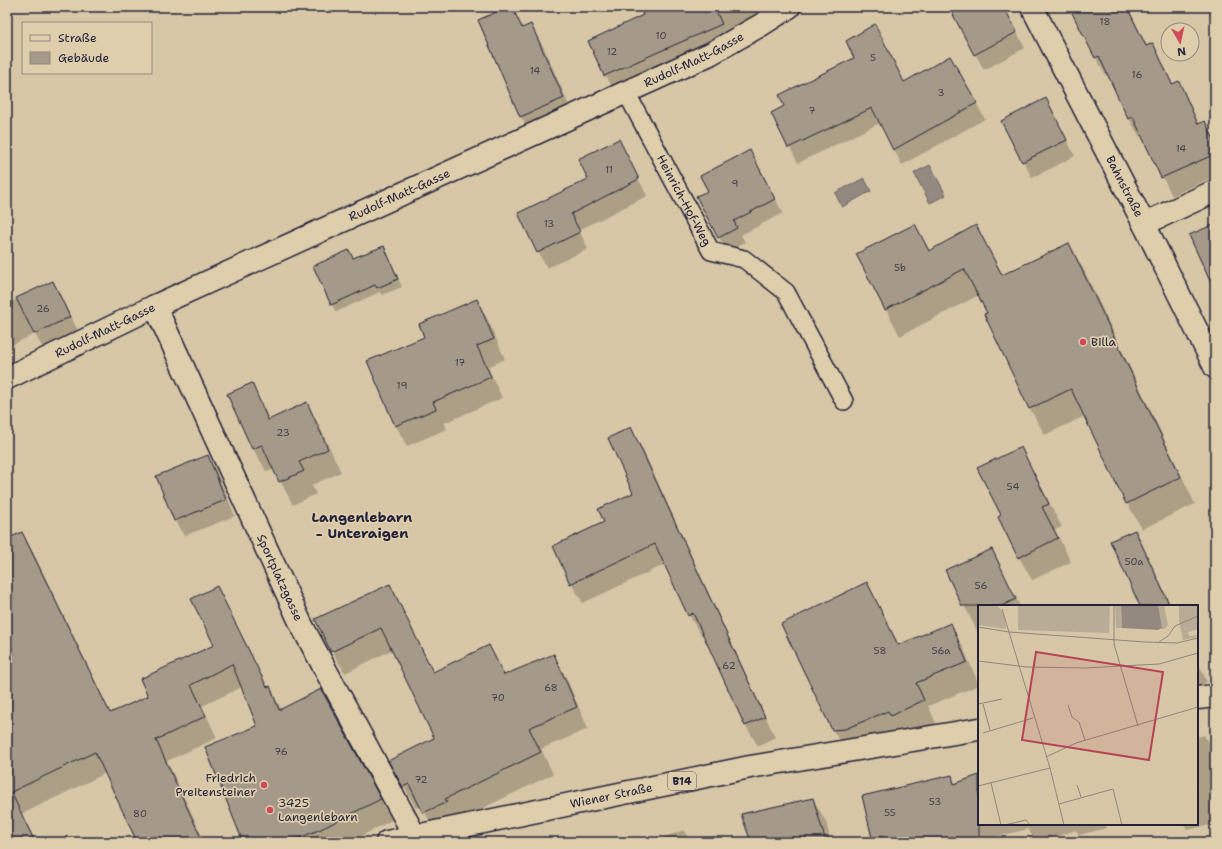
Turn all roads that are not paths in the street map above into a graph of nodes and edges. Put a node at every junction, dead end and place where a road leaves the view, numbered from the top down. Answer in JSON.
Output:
{"nodes":[{"id":1,"x":788,"y":7,"type":"edge"},
{"id":2,"x":1032,"y":7,"type":"edge"},
{"id":3,"x":626,"y":92,"type":"junction"},
{"id":4,"x":1215,"y":191,"type":"edge"},
{"id":5,"x":1144,"y":224,"type":"junction"},
{"id":6,"x":155,"y":306,"type":"junction"},
{"id":7,"x":1215,"y":367,"type":"edge"},
{"id":8,"x":7,"y":378,"type":"edge"},
{"id":9,"x":844,"y":401,"type":"dead end"},
{"id":10,"x":1215,"y":696,"type":"edge"},
{"id":11,"x":1198,"y":698,"type":"edge"},
{"id":12,"x":978,"y":729,"type":"edge"},
{"id":13,"x":417,"y":839,"type":"edge"},
{"id":14,"x":386,"y":842,"type":"edge"}],
"edges":[{"from":1,"to":3,"type":"street","name":"Rudolf-Matt-Gasse"},
{"from":2,"to":5,"type":"street","name":"Bahnstraße"},
{"from":3,"to":6,"type":"street","name":"Rudolf-Matt-Gasse"},
{"from":3,"to":9,"type":"lane","name":"Heinrich-Hof-Weg"},
{"from":4,"to":5,"type":"street"},
{"from":5,"to":7,"type":"street","name":"Bahnstraße"},
{"from":6,"to":8,"type":"street","name":"Rudolf-Matt-Gasse"},
{"from":6,"to":13,"type":"street","name":"Sportplatzgasse"},
{"from":10,"to":11,"type":"street"},
{"from":12,"to":13,"type":"street","name":"Wiener Straße","number":"B14"},
{"from":13,"to":14,"type":"street","name":"Wiener Straße","number":"B14"}]}
